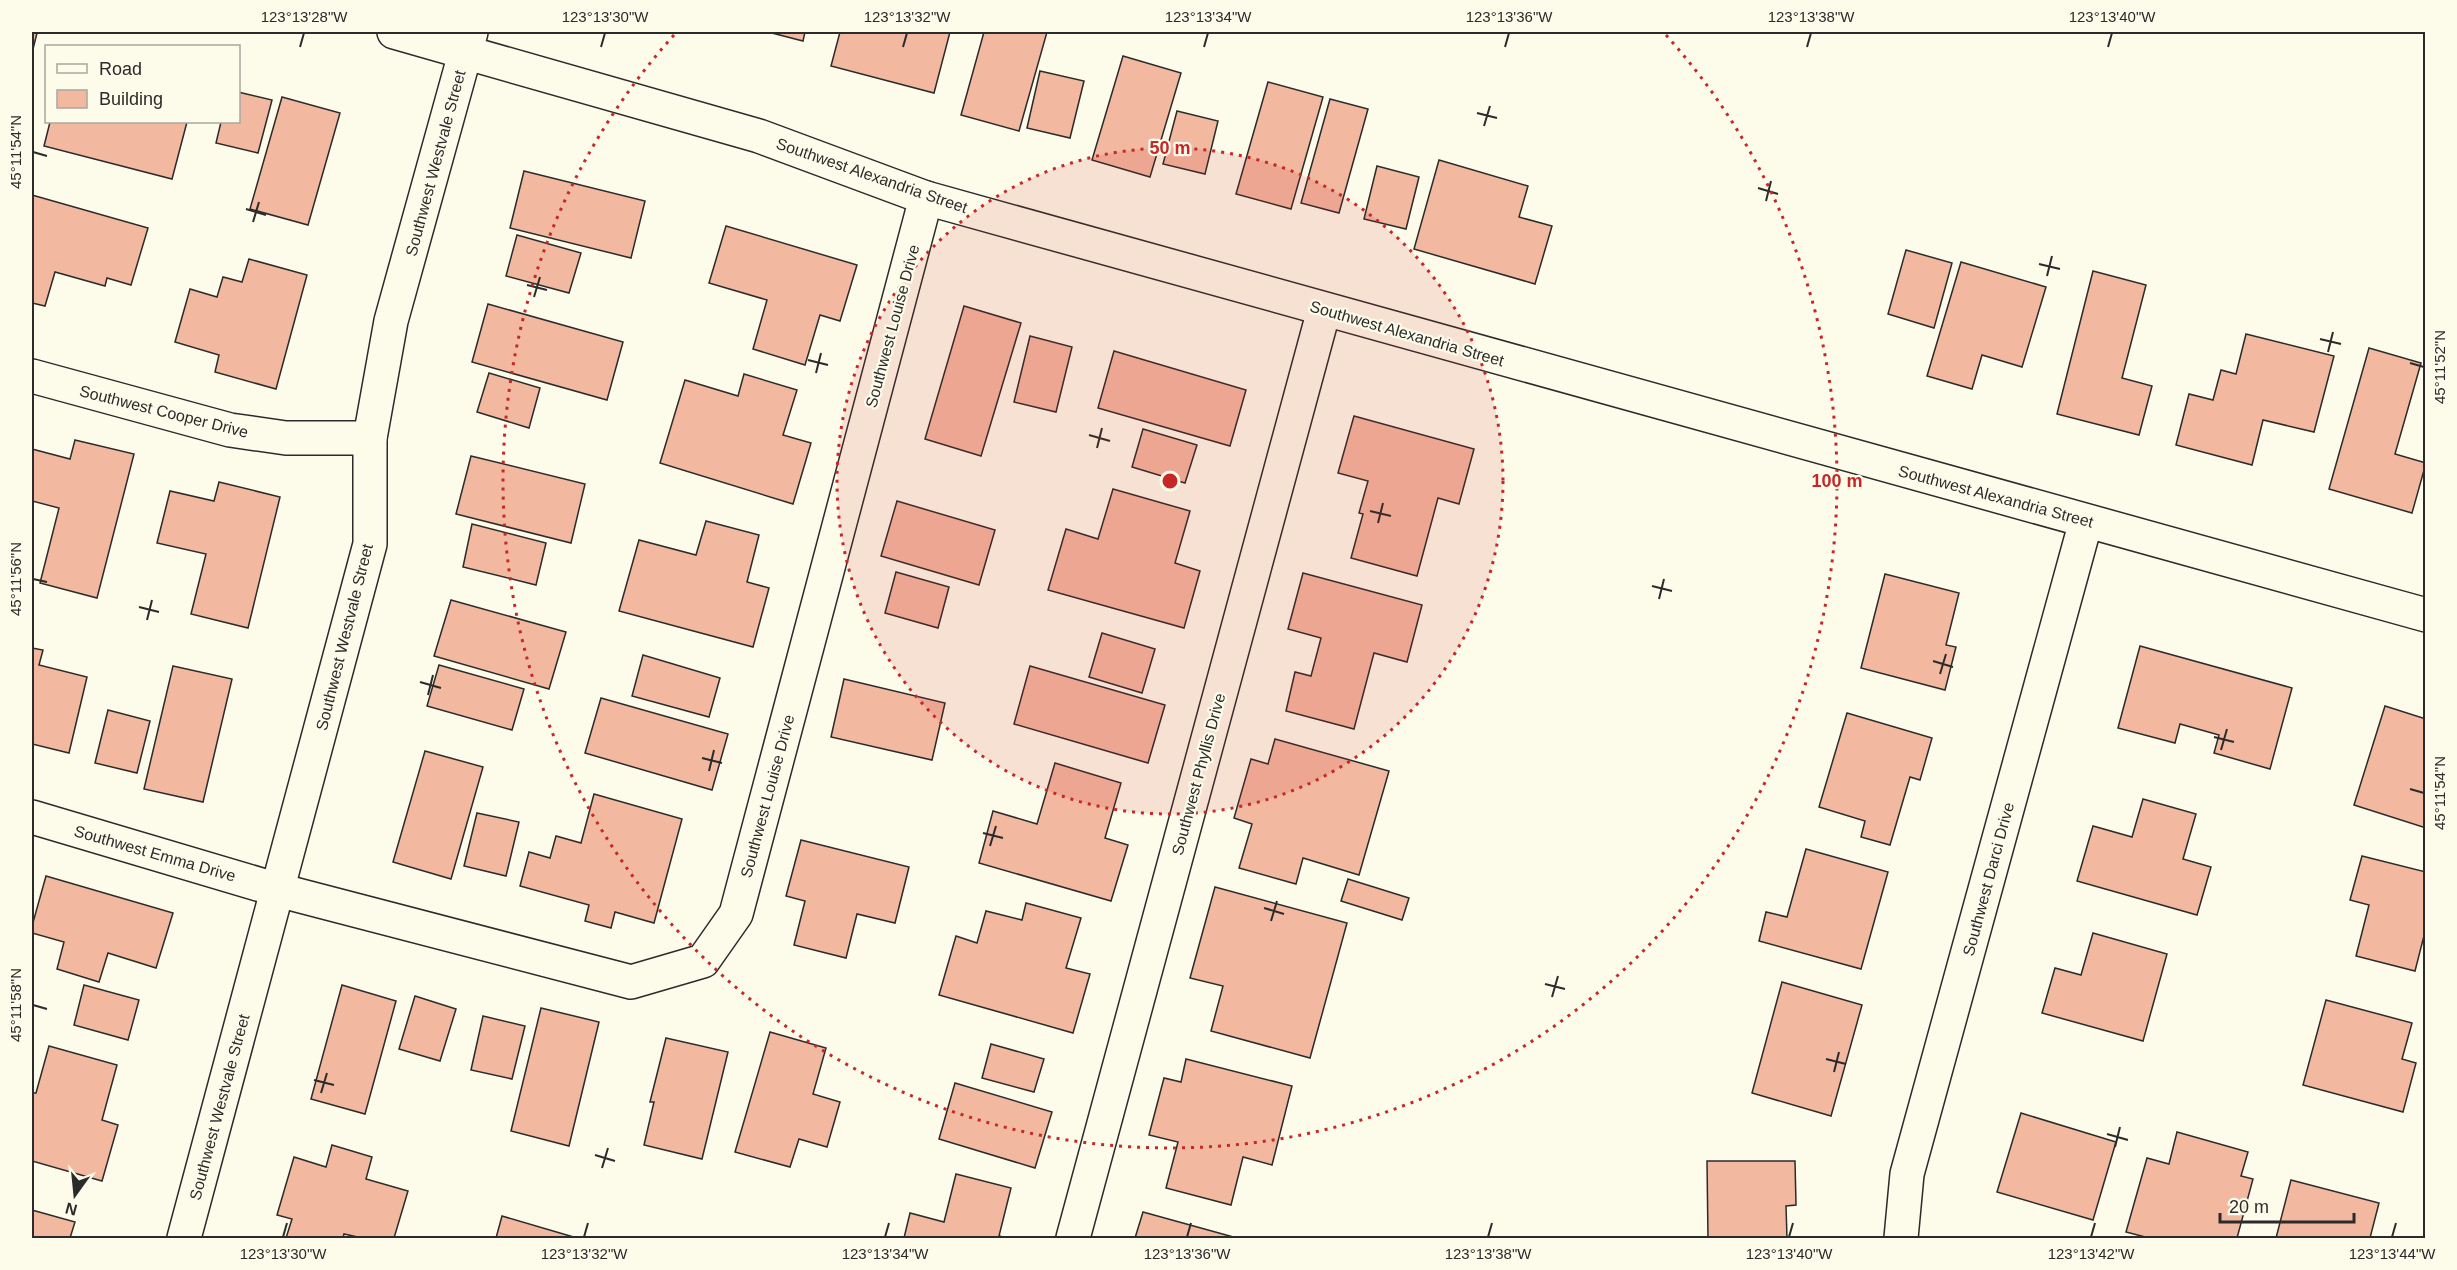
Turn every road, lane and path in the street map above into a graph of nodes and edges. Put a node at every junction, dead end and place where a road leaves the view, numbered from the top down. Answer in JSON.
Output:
{"nodes":[{"id":1,"x":394,"y":32,"type":"edge"},
{"id":2,"x":468,"y":42,"type":"edge"},
{"id":3,"x":926,"y":198,"type":"junction"},
{"id":4,"x":1324,"y":310,"type":"junction"},
{"id":5,"x":32,"y":376,"type":"edge"},
{"id":6,"x":370,"y":438,"type":"junction"},
{"id":7,"x":2086,"y":521,"type":"junction"},
{"id":8,"x":2426,"y":615,"type":"edge"},
{"id":9,"x":32,"y":817,"type":"edge"},
{"id":10,"x":278,"y":890,"type":"junction"},
{"id":11,"x":184,"y":1239,"type":"edge"},
{"id":12,"x":1072,"y":1239,"type":"edge"},
{"id":13,"x":1901,"y":1239,"type":"edge"}],
"edges":[{"from":1,"to":2,"type":"street","name":"Southwest Alexandria Street"},
{"from":2,"to":3,"type":"street","name":"Southwest Alexandria Street"},
{"from":2,"to":6,"type":"street","name":"Southwest Westvale Street"},
{"from":3,"to":4,"type":"street","name":"Southwest Alexandria Street"},
{"from":3,"to":10,"type":"street","name":"Southwest Louise Drive"},
{"from":4,"to":7,"type":"street","name":"Southwest Alexandria Street"},
{"from":4,"to":12,"type":"street","name":"Southwest Phyllis Drive"},
{"from":5,"to":6,"type":"street","name":"Southwest Cooper Drive"},
{"from":6,"to":10,"type":"street","name":"Southwest Westvale Street"},
{"from":7,"to":8,"type":"street","name":"Southwest Alexandria Street"},
{"from":7,"to":13,"type":"street","name":"Southwest Darci Drive"},
{"from":9,"to":10,"type":"street","name":"Southwest Emma Drive"},
{"from":10,"to":11,"type":"street","name":"Southwest Westvale Street"}]}
